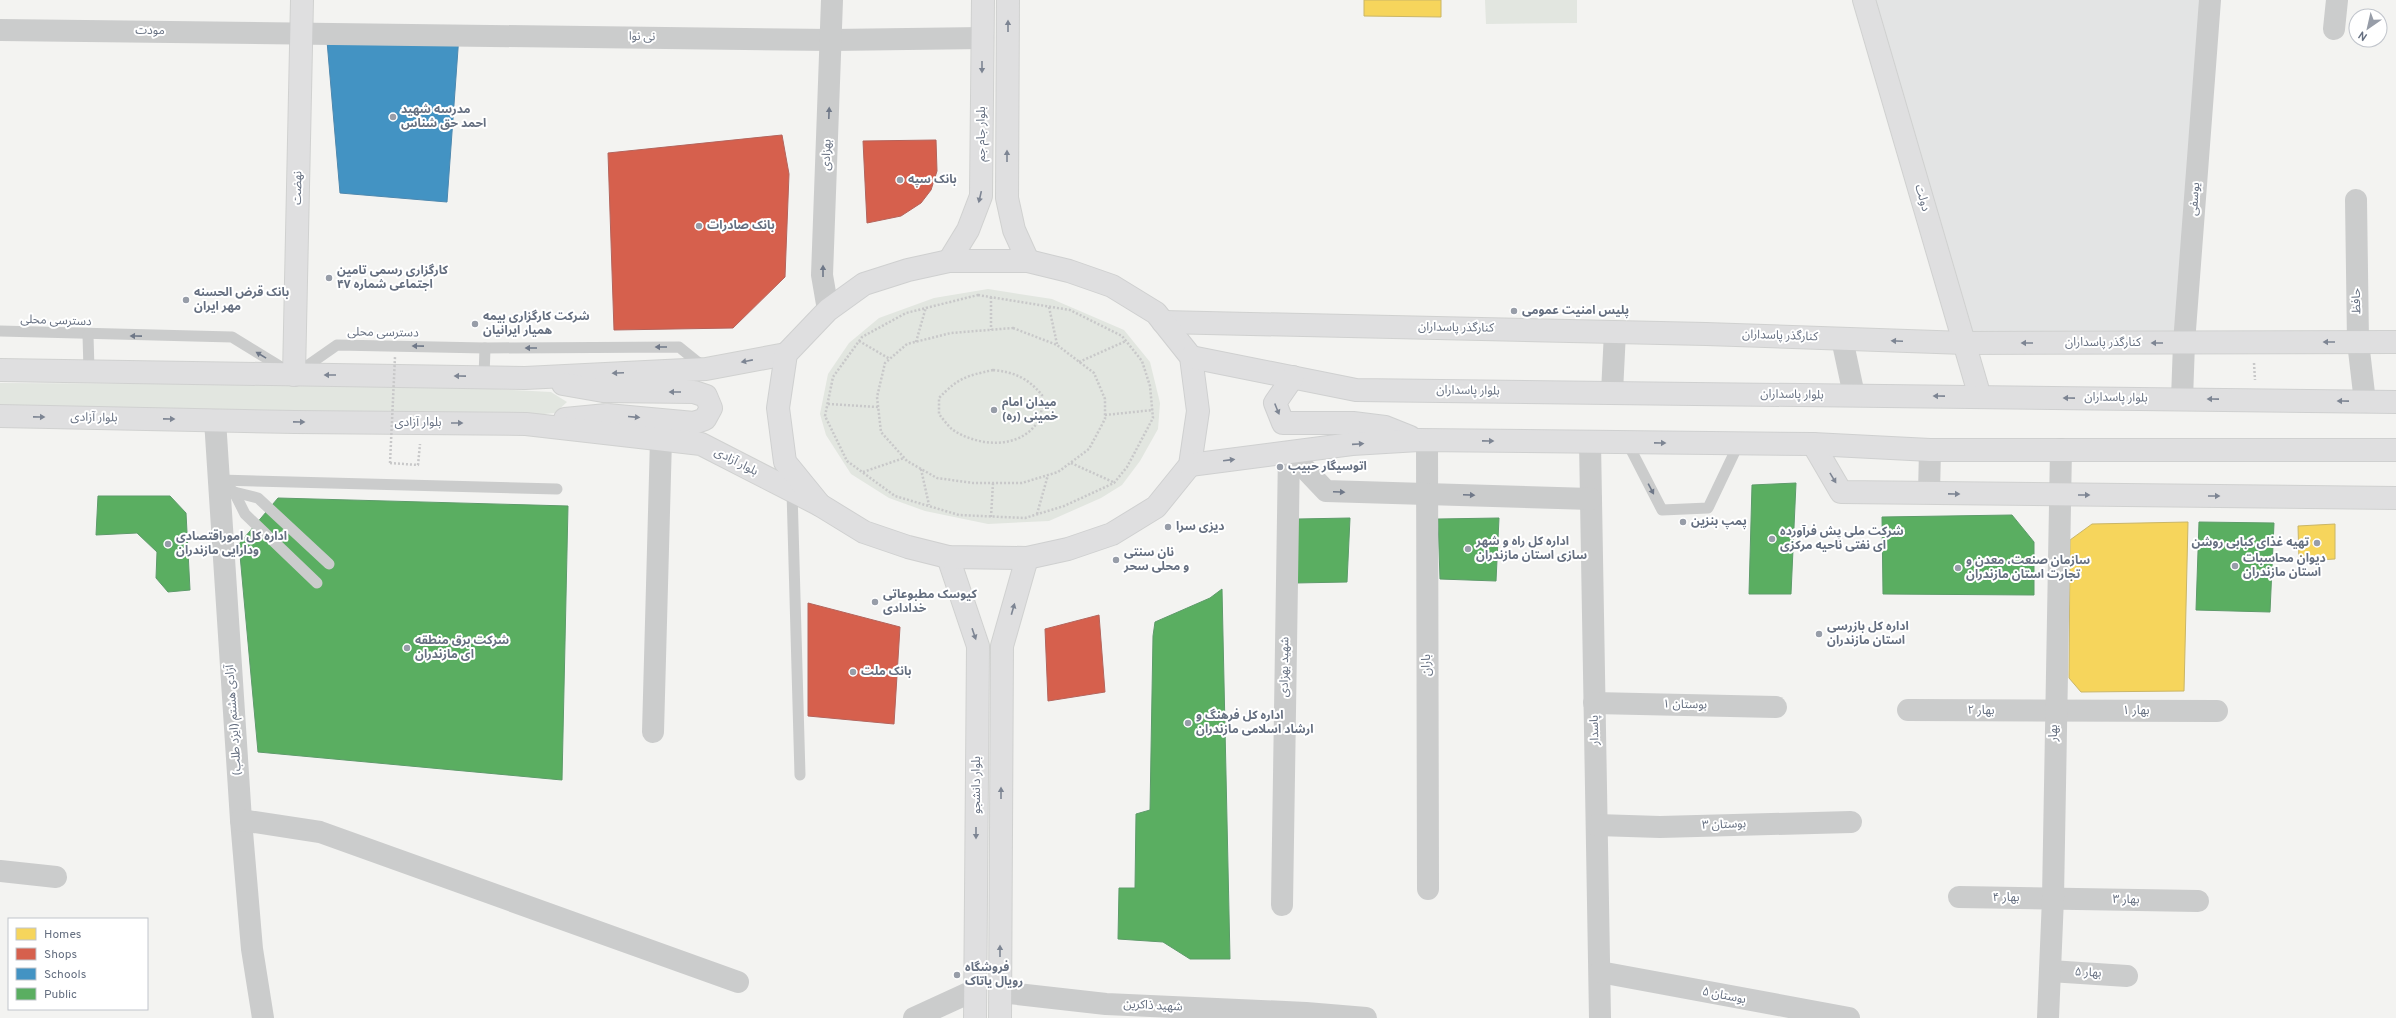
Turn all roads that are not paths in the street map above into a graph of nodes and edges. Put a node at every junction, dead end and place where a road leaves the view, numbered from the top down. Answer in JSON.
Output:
{"nodes":[{"id":1,"x":302,"y":0,"type":"edge"},
{"id":2,"x":832,"y":0,"type":"edge"},
{"id":3,"x":983,"y":0,"type":"edge"},
{"id":4,"x":1008,"y":0,"type":"edge"},
{"id":5,"x":1864,"y":0,"type":"edge"},
{"id":6,"x":2210,"y":0,"type":"edge"},
{"id":7,"x":2337,"y":0,"type":"edge"},
{"id":8,"x":2334,"y":29,"type":"dead end"},
{"id":9,"x":0,"y":30,"type":"edge"},
{"id":10,"x":301,"y":32,"type":"junction"},
{"id":11,"x":983,"y":38,"type":"junction"},
{"id":12,"x":832,"y":40,"type":"junction"},
{"id":13,"x":2356,"y":200,"type":"dead end"},
{"id":14,"x":949,"y":261,"type":"junction"},
{"id":15,"x":1028,"y":261,"type":"junction"},
{"id":16,"x":828,"y":310,"type":"junction"},
{"id":17,"x":1163,"y":322,"type":"junction"},
{"id":18,"x":0,"y":332,"type":"edge"},
{"id":19,"x":1614,"y":332,"type":"junction"},
{"id":20,"x":88,"y":335,"type":"junction"},
{"id":21,"x":1842,"y":339,"type":"junction"},
{"id":22,"x":2358,"y":342,"type":"junction"},
{"id":23,"x":2396,"y":342,"type":"edge"},
{"id":24,"x":1965,"y":343,"type":"junction"},
{"id":25,"x":2184,"y":343,"type":"junction"},
{"id":26,"x":485,"y":348,"type":"junction"},
{"id":27,"x":786,"y":354,"type":"junction"},
{"id":28,"x":1190,"y":356,"type":"junction"},
{"id":29,"x":706,"y":369,"type":"junction"},
{"id":30,"x":0,"y":370,"type":"edge"},
{"id":31,"x":89,"y":370,"type":"junction"},
{"id":32,"x":294,"y":375,"type":"junction"},
{"id":33,"x":484,"y":377,"type":"junction"},
{"id":34,"x":1293,"y":377,"type":"junction"},
{"id":35,"x":525,"y":378,"type":"junction"},
{"id":36,"x":1612,"y":392,"type":"junction"},
{"id":37,"x":1854,"y":395,"type":"junction"},
{"id":38,"x":1980,"y":396,"type":"junction"},
{"id":39,"x":2182,"y":399,"type":"junction"},
{"id":40,"x":2365,"y":402,"type":"junction"},
{"id":41,"x":2396,"y":402,"type":"edge"},
{"id":42,"x":0,"y":416,"type":"edge"},
{"id":43,"x":215,"y":420,"type":"junction"},
{"id":44,"x":526,"y":424,"type":"junction"},
{"id":45,"x":662,"y":439,"type":"junction"},
{"id":46,"x":1423,"y":440,"type":"junction"},
{"id":47,"x":1590,"y":442,"type":"junction"},
{"id":48,"x":1627,"y":442,"type":"junction"},
{"id":49,"x":1739,"y":443,"type":"junction"},
{"id":50,"x":1813,"y":444,"type":"junction"},
{"id":51,"x":2061,"y":449,"type":"junction"},
{"id":52,"x":1930,"y":450,"type":"junction"},
{"id":53,"x":2396,"y":450,"type":"edge"},
{"id":54,"x":1289,"y":452,"type":"junction"},
{"id":55,"x":1190,"y":465,"type":"junction"},
{"id":56,"x":227,"y":486,"type":"junction"},
{"id":57,"x":557,"y":489,"type":"dead end"},
{"id":58,"x":792,"y":491,"type":"junction"},
{"id":59,"x":1427,"y":494,"type":"junction"},
{"id":60,"x":1929,"y":494,"type":"junction"},
{"id":61,"x":2059,"y":495,"type":"junction"},
{"id":62,"x":2396,"y":498,"type":"edge"},
{"id":63,"x":1591,"y":499,"type":"junction"},
{"id":64,"x":820,"y":505,"type":"junction"},
{"id":65,"x":948,"y":557,"type":"junction"},
{"id":66,"x":1027,"y":558,"type":"junction"},
{"id":67,"x":329,"y":564,"type":"dead end"},
{"id":68,"x":317,"y":583,"type":"dead end"},
{"id":69,"x":1594,"y":703,"type":"junction"},
{"id":70,"x":1776,"y":707,"type":"dead end"},
{"id":71,"x":1908,"y":710,"type":"dead end"},
{"id":72,"x":2217,"y":710,"type":"dead end"},
{"id":73,"x":2055,"y":711,"type":"junction"},
{"id":74,"x":653,"y":732,"type":"dead end"},
{"id":75,"x":800,"y":775,"type":"dead end"},
{"id":76,"x":241,"y":820,"type":"junction"},
{"id":77,"x":1851,"y":822,"type":"dead end"},
{"id":78,"x":1597,"y":825,"type":"junction"},
{"id":79,"x":0,"y":871,"type":"edge"},
{"id":80,"x":56,"y":877,"type":"dead end"},
{"id":81,"x":1428,"y":889,"type":"dead end"},
{"id":82,"x":1959,"y":897,"type":"dead end"},
{"id":83,"x":2053,"y":898,"type":"junction"},
{"id":84,"x":2198,"y":901,"type":"dead end"},
{"id":85,"x":1282,"y":905,"type":"dead end"},
{"id":86,"x":2050,"y":971,"type":"junction"},
{"id":87,"x":1600,"y":972,"type":"junction"},
{"id":88,"x":2127,"y":976,"type":"dead end"},
{"id":89,"x":738,"y":982,"type":"dead end"},
{"id":90,"x":975,"y":990,"type":"junction"},
{"id":91,"x":1000,"y":992,"type":"junction"},
{"id":92,"x":1752,"y":1010,"type":"edge"},
{"id":93,"x":1840,"y":1017,"type":"edge"},
{"id":94,"x":264,"y":1018,"type":"edge"},
{"id":95,"x":914,"y":1018,"type":"edge"},
{"id":96,"x":975,"y":1018,"type":"edge"},
{"id":97,"x":1000,"y":1018,"type":"edge"},
{"id":98,"x":1366,"y":1018,"type":"edge"},
{"id":99,"x":1600,"y":1018,"type":"edge"},
{"id":100,"x":2048,"y":1018,"type":"edge"}],
"edges":[{"from":1,"to":10,"type":"main road","name":"نهضت"},
{"from":2,"to":12,"type":"street","name":"بهزادی"},
{"from":3,"to":11,"type":"main road","name":"بلوار جام جم"},
{"from":15,"to":4,"type":"main road","name":"بلوار جام جم","one_way":true},
{"from":5,"to":24,"type":"main road","name":"دولت"},
{"from":6,"to":25,"type":"street","name":"یوسفی"},
{"from":7,"to":8,"type":"street"},
{"from":9,"to":10,"type":"street","name":"مودت"},
{"from":10,"to":12,"type":"street","name":"نی نوا"},
{"from":10,"to":32,"type":"main road","name":"نهضت"},
{"from":11,"to":12,"type":"street","name":"نی نوا"},
{"from":11,"to":14,"type":"main road","name":"بلوار جام جم","one_way":true},
{"from":16,"to":12,"type":"street","name":"بهزادی","one_way":true},
{"from":13,"to":22,"type":"street","name":"حافظ"},
{"from":14,"to":15,"type":"main road"},
{"from":14,"to":16,"type":"main road"},
{"from":15,"to":17,"type":"main road"},
{"from":16,"to":27,"type":"main road"},
{"from":17,"to":19,"type":"main road","name":"کنارگذر پاسداران"},
{"from":17,"to":28,"type":"main road"},
{"from":18,"to":20,"type":"lane","name":"دسترسی محلی"},
{"from":19,"to":21,"type":"main road","name":"کنارگذر پاسداران"},
{"from":19,"to":36,"type":"street"},
{"from":20,"to":31,"type":"lane"},
{"from":32,"to":20,"type":"lane","name":"دسترسی محلی","one_way":true},
{"from":24,"to":21,"type":"main road","name":"کنارگذر پاسداران","one_way":true},
{"from":21,"to":37,"type":"street"},
{"from":22,"to":23,"type":"main road","name":"کنارگذر پاسداران"},
{"from":22,"to":25,"type":"main road","name":"کنارگذر پاسداران","one_way":true},
{"from":22,"to":40,"type":"street","name":"حافظ"},
{"from":25,"to":24,"type":"main road","name":"کنارگذر پاسداران","one_way":true},
{"from":24,"to":38,"type":"main road","name":"دولت"},
{"from":25,"to":39,"type":"street","name":"یوسفی"},
{"from":29,"to":26,"type":"lane","name":"دسترسی محلی","one_way":true},
{"from":26,"to":32,"type":"lane","name":"دسترسی محلی","one_way":true},
{"from":26,"to":33,"type":"lane"},
{"from":27,"to":29,"type":"main road","one_way":true},
{"from":27,"to":64,"type":"main road"},
{"from":28,"to":34,"type":"main road","name":"بلوار پاسداران"},
{"from":28,"to":55,"type":"main road"},
{"from":29,"to":35,"type":"main road","one_way":true},
{"from":30,"to":31,"type":"main road"},
{"from":31,"to":32,"type":"main road"},
{"from":33,"to":32,"type":"main road","one_way":true},
{"from":33,"to":35,"type":"main road"},
{"from":34,"to":36,"type":"main road","name":"بلوار پاسداران"},
{"from":34,"to":46,"type":"main road","one_way":true},
{"from":44,"to":35,"type":"main road","one_way":true},
{"from":36,"to":37,"type":"main road","name":"بلوار پاسداران"},
{"from":38,"to":37,"type":"main road","name":"بلوار پاسداران","one_way":true},
{"from":39,"to":38,"type":"main road","name":"بلوار پاسداران","one_way":true},
{"from":40,"to":39,"type":"main road","name":"بلوار پاسداران","one_way":true},
{"from":40,"to":41,"type":"main road","name":"بلوار پاسداران"},
{"from":42,"to":43,"type":"main road","name":"بلوار آزادی","one_way":true},
{"from":43,"to":44,"type":"main road","name":"بلوار آزادی","one_way":true},
{"from":43,"to":56,"type":"street","name":"آزادی هشتم (ایزد طلب)"},
{"from":44,"to":45,"type":"main road","name":"بلوار آزادی"},
{"from":45,"to":58,"type":"main road","name":"بلوار آزادی"},
{"from":45,"to":74,"type":"street"},
{"from":46,"to":47,"type":"main road","one_way":true},
{"from":54,"to":46,"type":"main road","one_way":true},
{"from":46,"to":59,"type":"street","name":"باران"},
{"from":47,"to":48,"type":"main road"},
{"from":47,"to":63,"type":"street","name":"پاسدار"},
{"from":48,"to":49,"type":"main road","one_way":true},
{"from":48,"to":49,"type":"lane","one_way":true},
{"from":49,"to":50,"type":"main road"},
{"from":50,"to":52,"type":"main road"},
{"from":50,"to":60,"type":"main road","one_way":true},
{"from":51,"to":52,"type":"main road"},
{"from":51,"to":53,"type":"main road"},
{"from":51,"to":61,"type":"street","name":"بهار"},
{"from":52,"to":60,"type":"street"},
{"from":55,"to":54,"type":"main road","one_way":true},
{"from":54,"to":59,"type":"street","one_way":true},
{"from":54,"to":85,"type":"street","name":"شهید بهزادی"},
{"from":55,"to":66,"type":"main road"},
{"from":56,"to":57,"type":"lane"},
{"from":56,"to":67,"type":"lane"},
{"from":56,"to":68,"type":"lane"},
{"from":56,"to":76,"type":"street","name":"آزادی هشتم (ایزد طلب)"},
{"from":58,"to":64,"type":"main road","name":"بلوار آزادی"},
{"from":58,"to":75,"type":"lane"},
{"from":59,"to":63,"type":"street","one_way":true},
{"from":59,"to":81,"type":"street","name":"باران"},
{"from":60,"to":61,"type":"main road","one_way":true},
{"from":61,"to":62,"type":"main road","one_way":true},
{"from":61,"to":73,"type":"street","name":"بهار"},
{"from":63,"to":69,"type":"street","name":"پاسدار"},
{"from":64,"to":65,"type":"main road"},
{"from":65,"to":66,"type":"main road"},
{"from":65,"to":90,"type":"main road","name":"بلوار دانشجو","one_way":true},
{"from":91,"to":66,"type":"main road","name":"بلوار دانشجو","one_way":true},
{"from":69,"to":70,"type":"street","name":"بوستان ۱"},
{"from":69,"to":78,"type":"street","name":"پاسدار"},
{"from":71,"to":73,"type":"street","name":"بهار ۲"},
{"from":72,"to":73,"type":"street","name":"بهار ۱"},
{"from":73,"to":83,"type":"street","name":"بهار"},
{"from":76,"to":89,"type":"street"},
{"from":76,"to":94,"type":"street","name":"آزادی هشتم (ایزد طلب)"},
{"from":77,"to":78,"type":"street","name":"بوستان ۳"},
{"from":78,"to":87,"type":"street","name":"پاسدار"},
{"from":79,"to":80,"type":"street"},
{"from":82,"to":83,"type":"street","name":"بهار ۴"},
{"from":83,"to":84,"type":"street","name":"بهار ۳"},
{"from":83,"to":86,"type":"street","name":"بهار"},
{"from":86,"to":88,"type":"street","name":"بهار ۵"},
{"from":86,"to":100,"type":"street","name":"بهار"},
{"from":87,"to":92,"type":"street","name":"بوستان ۵"},
{"from":87,"to":99,"type":"street","name":"پاسدار"},
{"from":90,"to":95,"type":"street"},
{"from":90,"to":96,"type":"main road","name":"بلوار دانشجو"},
{"from":91,"to":97,"type":"main road","name":"بلوار دانشجو"},
{"from":91,"to":98,"type":"street","name":"شهید ذاکرین"},
{"from":92,"to":93,"type":"street","name":"بوستان ۵"}]}
